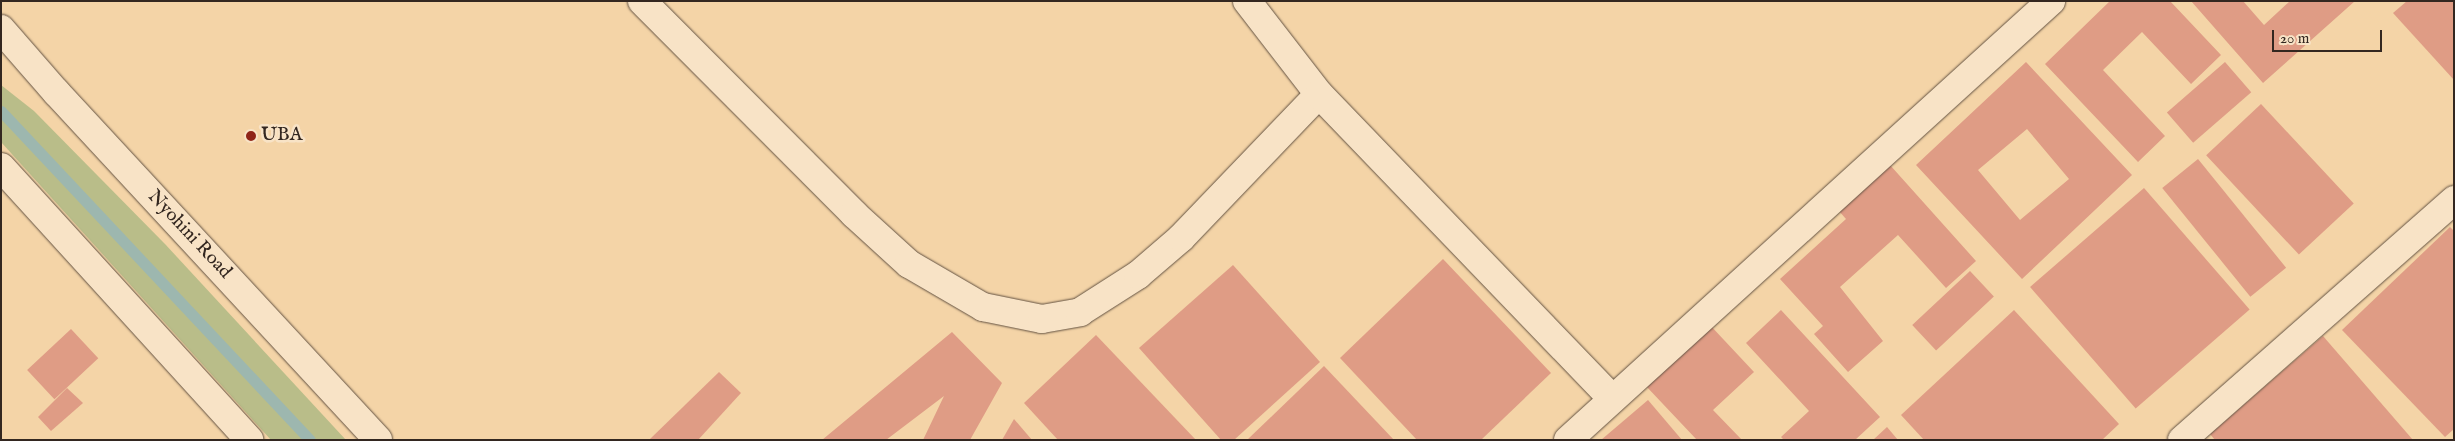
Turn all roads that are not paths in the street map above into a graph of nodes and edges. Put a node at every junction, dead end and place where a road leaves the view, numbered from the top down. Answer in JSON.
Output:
{"nodes":[{"id":1,"x":642,"y":1,"type":"edge"},
{"id":2,"x":1247,"y":1,"type":"edge"},
{"id":3,"x":2051,"y":1,"type":"edge"},
{"id":4,"x":1,"y":29,"type":"edge"},
{"id":5,"x":1319,"y":94,"type":"junction"},
{"id":6,"x":1,"y":167,"type":"edge"},
{"id":7,"x":2454,"y":200,"type":"edge"},
{"id":8,"x":1612,"y":399,"type":"junction"},
{"id":9,"x":249,"y":440,"type":"edge"},
{"id":10,"x":378,"y":440,"type":"edge"},
{"id":11,"x":1568,"y":440,"type":"edge"},
{"id":12,"x":2182,"y":440,"type":"edge"}],
"edges":[{"from":1,"to":5,"type":"street"},
{"from":2,"to":5,"type":"street"},
{"from":3,"to":8,"type":"street"},
{"from":4,"to":10,"type":"street","name":"Nyohini Road"},
{"from":5,"to":8,"type":"street"},
{"from":6,"to":9,"type":"street"},
{"from":7,"to":12,"type":"street"},
{"from":8,"to":11,"type":"street"}]}
